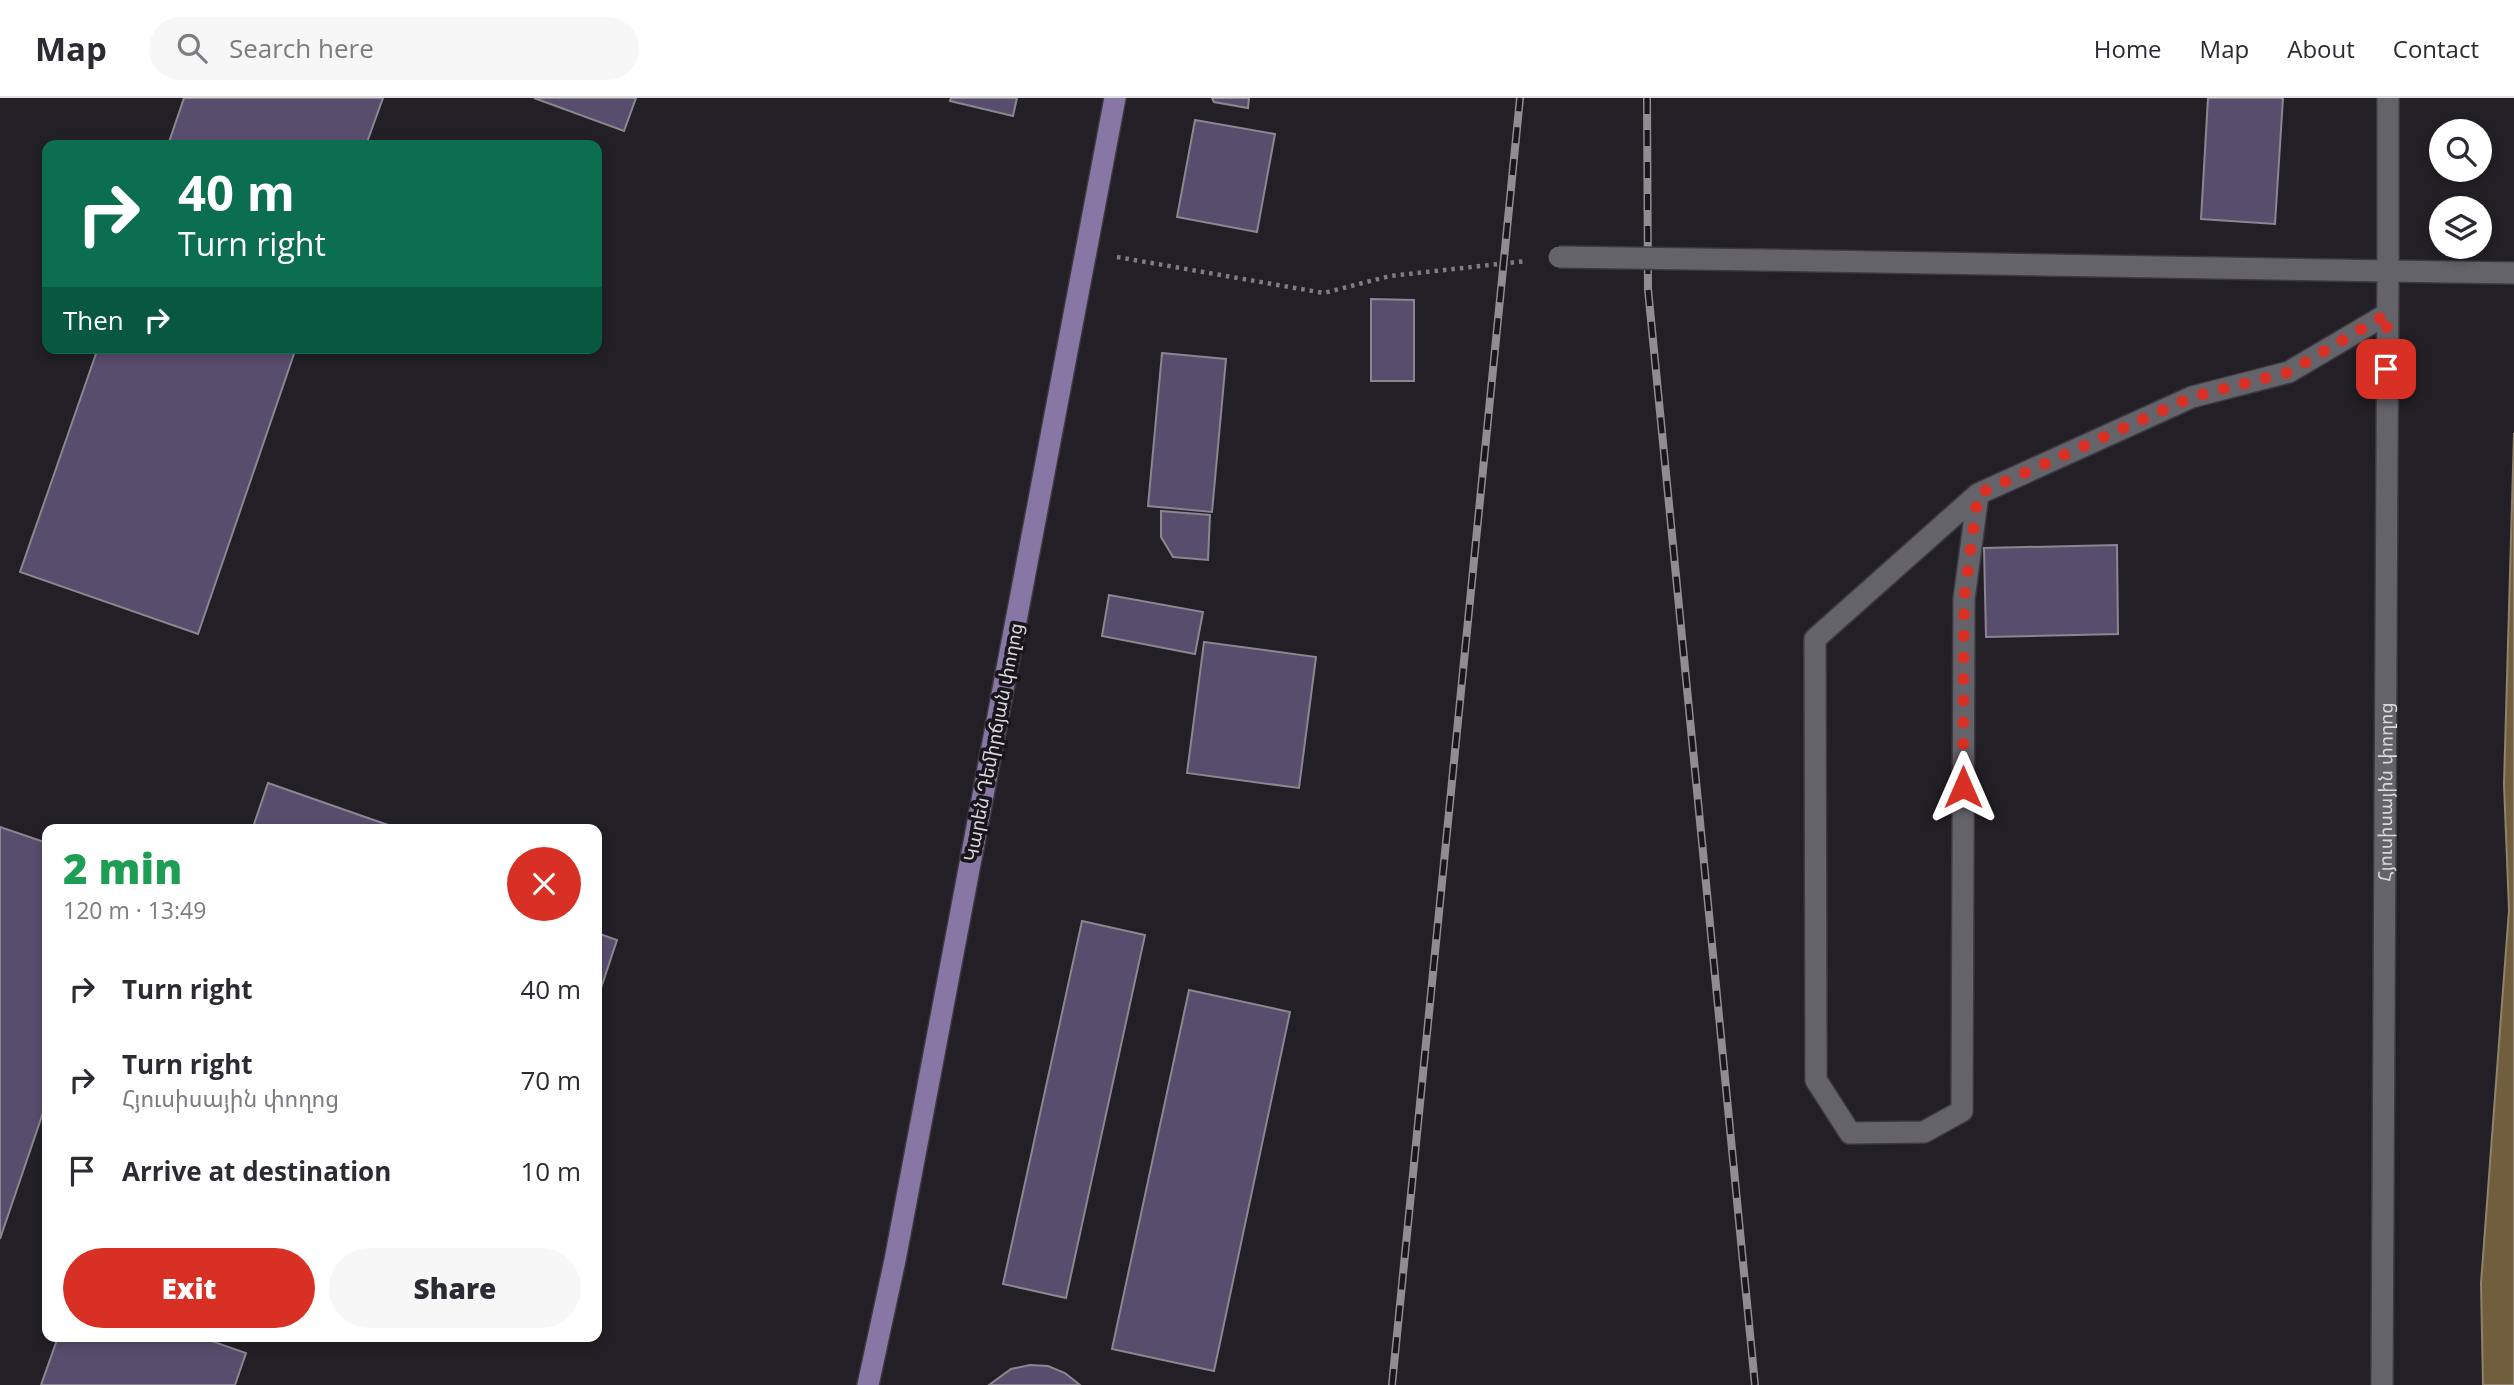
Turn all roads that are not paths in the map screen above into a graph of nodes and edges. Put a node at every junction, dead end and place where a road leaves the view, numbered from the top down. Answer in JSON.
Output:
{"nodes":[{"id":1,"x":1115,"y":98,"type":"edge"},
{"id":2,"x":2388,"y":98,"type":"edge"},
{"id":3,"x":1559,"y":257,"type":"road end"},
{"id":4,"x":2388,"y":271,"type":"junction"},
{"id":5,"x":2514,"y":272,"type":"edge"},
{"id":6,"x":2387,"y":314,"type":"junction"},
{"id":7,"x":1978,"y":494,"type":"junction"},
{"id":8,"x":868,"y":1385,"type":"edge"},
{"id":9,"x":2382,"y":1385,"type":"edge"}],
"edges":[{"from":1,"to":8,"type":"main road","name":"Կարեն Դեմիրճյան փողոց"},
{"from":2,"to":4,"type":"street","name":"Հյուսիսային փողոց"},
{"from":3,"to":4,"type":"street","bridge":true},
{"from":4,"to":5,"type":"street"},
{"from":4,"to":6,"type":"street","name":"Հյուսիսային փողոց"},
{"from":6,"to":7,"type":"street"},
{"from":6,"to":9,"type":"street","name":"Հյուսիսային փողոց"},
{"from":7,"to":7,"type":"street"}]}
